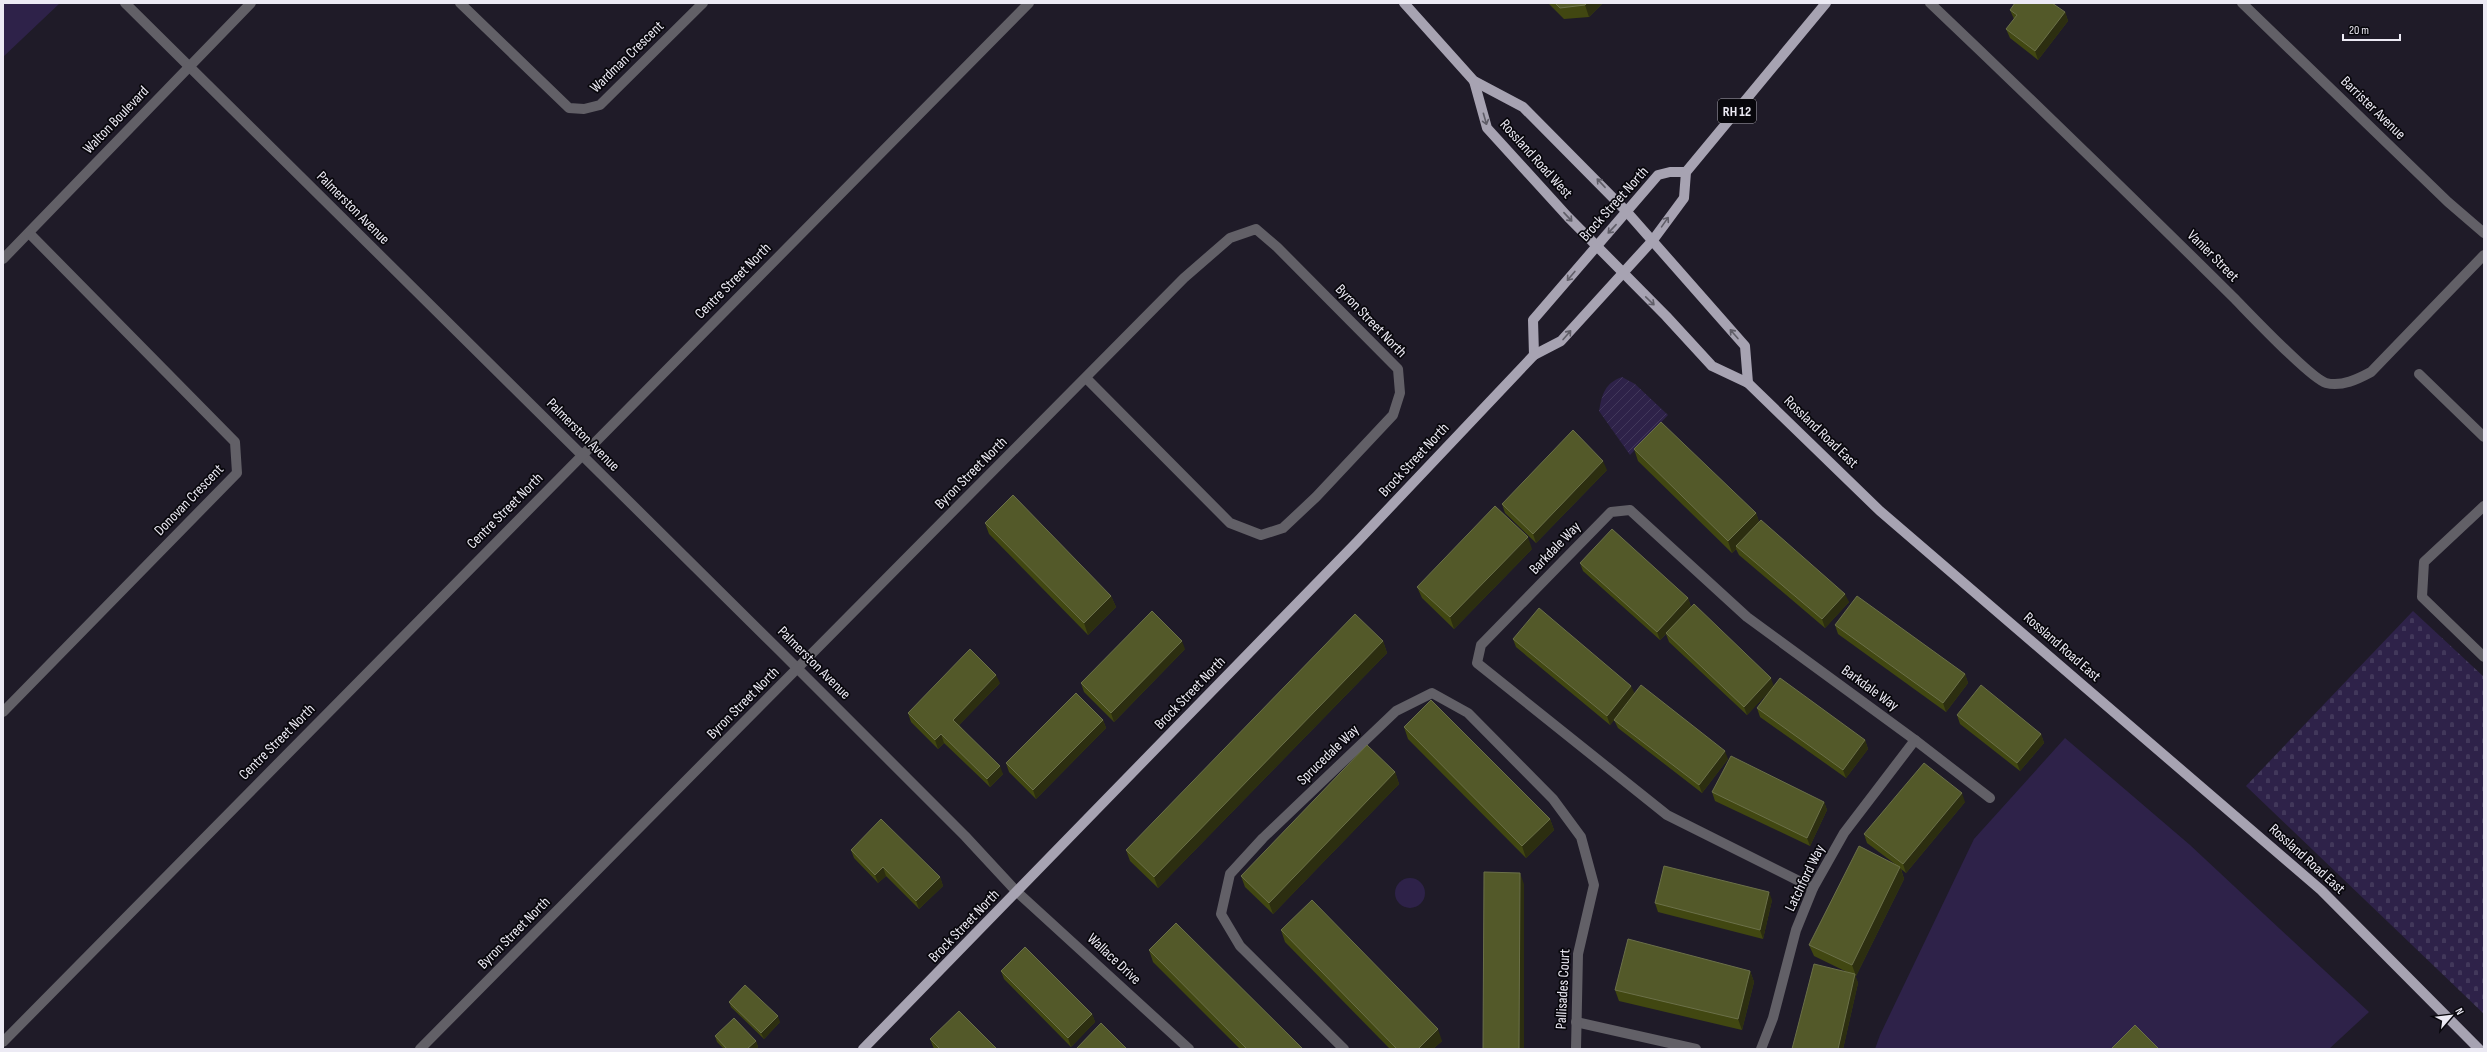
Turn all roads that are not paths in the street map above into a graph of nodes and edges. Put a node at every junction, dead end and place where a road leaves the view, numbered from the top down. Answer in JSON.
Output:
{"nodes":[{"id":1,"x":125,"y":3,"type":"edge"},
{"id":2,"x":251,"y":3,"type":"edge"},
{"id":3,"x":460,"y":3,"type":"edge"},
{"id":4,"x":703,"y":3,"type":"edge"},
{"id":5,"x":1030,"y":3,"type":"edge"},
{"id":6,"x":1404,"y":3,"type":"edge"},
{"id":7,"x":1826,"y":3,"type":"edge"},
{"id":8,"x":1930,"y":3,"type":"edge"},
{"id":9,"x":2242,"y":3,"type":"edge"},
{"id":10,"x":188,"y":66,"type":"junction"},
{"id":11,"x":1474,"y":81,"type":"junction"},
{"id":12,"x":1686,"y":172,"type":"junction"},
{"id":13,"x":1628,"y":212,"type":"junction"},
{"id":14,"x":29,"y":233,"type":"junction"},
{"id":15,"x":2484,"y":234,"type":"edge"},
{"id":16,"x":1653,"y":240,"type":"junction"},
{"id":17,"x":1596,"y":245,"type":"junction"},
{"id":18,"x":2484,"y":255,"type":"edge"},
{"id":19,"x":3,"y":259,"type":"edge"},
{"id":20,"x":1622,"y":274,"type":"junction"},
{"id":21,"x":1534,"y":355,"type":"junction"},
{"id":22,"x":2420,"y":374,"type":"dead end"},
{"id":23,"x":1086,"y":378,"type":"junction"},
{"id":24,"x":1748,"y":383,"type":"junction"},
{"id":25,"x":2484,"y":437,"type":"edge"},
{"id":26,"x":582,"y":455,"type":"junction"},
{"id":27,"x":2484,"y":506,"type":"edge"},
{"id":28,"x":2484,"y":657,"type":"edge"},
{"id":29,"x":798,"y":668,"type":"junction"},
{"id":30,"x":3,"y":712,"type":"edge"},
{"id":31,"x":1915,"y":740,"type":"junction"},
{"id":32,"x":1990,"y":798,"type":"dead end"},
{"id":33,"x":1594,"y":885,"type":"joint"},
{"id":34,"x":1813,"y":888,"type":"junction"},
{"id":35,"x":1018,"y":892,"type":"junction"},
{"id":36,"x":1576,"y":1022,"type":"junction"},
{"id":37,"x":3,"y":1042,"type":"edge"},
{"id":38,"x":420,"y":1049,"type":"edge"},
{"id":39,"x":863,"y":1049,"type":"edge"},
{"id":40,"x":1189,"y":1049,"type":"edge"},
{"id":41,"x":1344,"y":1049,"type":"edge"},
{"id":42,"x":1576,"y":1049,"type":"edge"},
{"id":43,"x":1696,"y":1049,"type":"edge"},
{"id":44,"x":1761,"y":1049,"type":"edge"},
{"id":45,"x":2479,"y":1049,"type":"edge"}],
"edges":[{"from":1,"to":10,"type":"street","name":"Palmerston Avenue"},
{"from":2,"to":10,"type":"street","name":"Walton Boulevard"},
{"from":3,"to":4,"type":"street","name":"Wardman Crescent"},
{"from":5,"to":26,"type":"street","name":"Centre Street North"},
{"from":6,"to":11,"type":"main road","name":"Rossland Road West"},
{"from":7,"to":12,"type":"main road","number":"RH 12"},
{"from":8,"to":18,"type":"street","name":"Vanier Street"},
{"from":9,"to":15,"type":"street","name":"Barrister Avenue"},
{"from":10,"to":14,"type":"street","name":"Walton Boulevard"},
{"from":10,"to":26,"type":"street","name":"Palmerston Avenue"},
{"from":13,"to":11,"type":"main road","name":"Rossland Road West","one_way":true},
{"from":11,"to":17,"type":"main road","name":"Rossland Road West","one_way":true},
{"from":12,"to":13,"type":"main road","name":"Brock Street North"},
{"from":16,"to":12,"type":"main road","name":"Brock Street North","one_way":true},
{"from":13,"to":16,"type":"main road","name":"Rossland Road West"},
{"from":13,"to":17,"type":"main road","name":"Brock Street North","one_way":true},
{"from":14,"to":19,"type":"street","name":"Walton Boulevard"},
{"from":14,"to":30,"type":"street","name":"Donovan Crescent"},
{"from":16,"to":20,"type":"main road","name":"Brock Street North"},
{"from":24,"to":16,"type":"main road","one_way":true},
{"from":17,"to":20,"type":"main road","name":"Rossland Road West"},
{"from":17,"to":21,"type":"main road","name":"Brock Street North","one_way":true},
{"from":21,"to":20,"type":"main road","name":"Brock Street North","one_way":true},
{"from":20,"to":24,"type":"main road","name":"Rossland Road East","one_way":true},
{"from":21,"to":35,"type":"main road","name":"Brock Street North"},
{"from":22,"to":25,"type":"street"},
{"from":23,"to":23,"type":"street","name":"Byron Street North"},
{"from":23,"to":29,"type":"street","name":"Byron Street North"},
{"from":24,"to":45,"type":"main road","name":"Rossland Road East"},
{"from":26,"to":29,"type":"street","name":"Palmerston Avenue"},
{"from":26,"to":37,"type":"street","name":"Centre Street North"},
{"from":27,"to":28,"type":"street"},
{"from":29,"to":35,"type":"street","name":"Palmerston Avenue"},
{"from":29,"to":38,"type":"street","name":"Byron Street North"},
{"from":31,"to":32,"type":"street","name":"Barkdale Way"},
{"from":31,"to":34,"type":"street","name":"Latchford Way"},
{"from":31,"to":34,"type":"street","name":"Barkdale Way"},
{"from":33,"to":36,"type":"street","name":"Pallisades Court"},
{"from":33,"to":41,"type":"street","name":"Sprucedale Way"},
{"from":34,"to":44,"type":"street","name":"Latchford Way"},
{"from":35,"to":39,"type":"main road","name":"Brock Street North"},
{"from":35,"to":40,"type":"street","name":"Wallace Drive"},
{"from":36,"to":42,"type":"street","name":"Pallisades Court"},
{"from":36,"to":43,"type":"street"}]}
